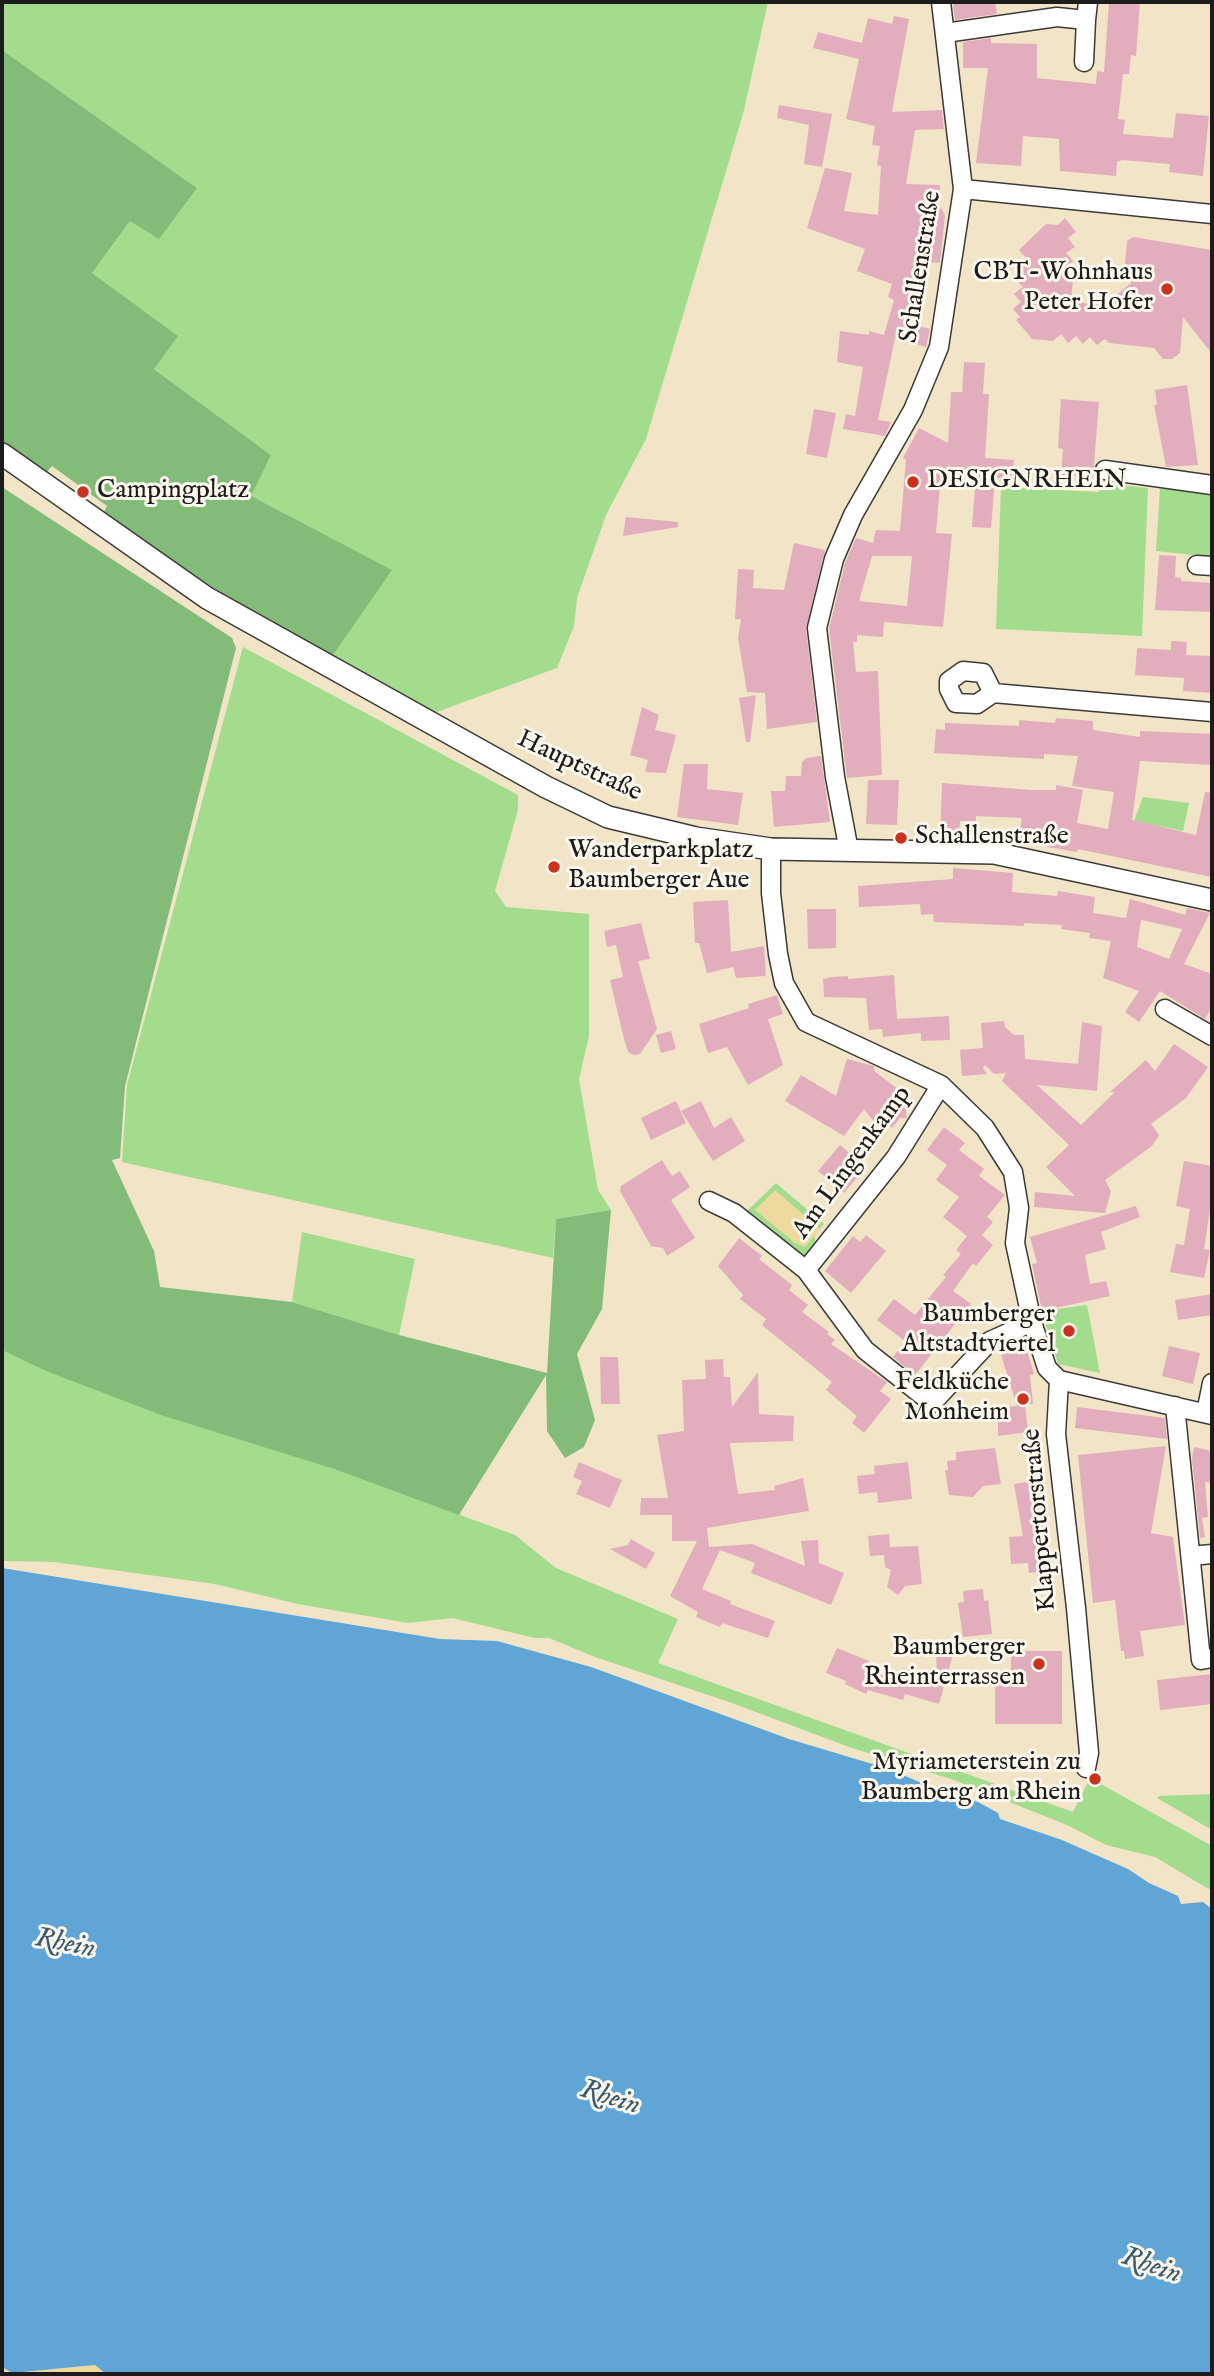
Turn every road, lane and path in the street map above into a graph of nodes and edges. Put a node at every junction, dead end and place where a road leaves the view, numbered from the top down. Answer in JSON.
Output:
{"nodes":[{"id":1,"x":941,"y":2,"type":"edge"},
{"id":2,"x":1088,"y":2,"type":"edge"},
{"id":3,"x":1086,"y":20,"type":"junction"},
{"id":4,"x":945,"y":33,"type":"junction"},
{"id":5,"x":1084,"y":62,"type":"dead end"},
{"id":6,"x":963,"y":189,"type":"junction"},
{"id":7,"x":1212,"y":214,"type":"edge"},
{"id":8,"x":2,"y":454,"type":"edge"},
{"id":9,"x":1105,"y":470,"type":"dead end"},
{"id":10,"x":1212,"y":485,"type":"edge"},
{"id":11,"x":993,"y":693,"type":"dead end"},
{"id":12,"x":1212,"y":712,"type":"edge"},
{"id":13,"x":771,"y":849,"type":"junction"},
{"id":14,"x":849,"y":850,"type":"junction"},
{"id":15,"x":1212,"y":900,"type":"edge"},
{"id":16,"x":1165,"y":1009,"type":"dead end"},
{"id":17,"x":1212,"y":1036,"type":"edge"},
{"id":18,"x":941,"y":1085,"type":"junction"},
{"id":19,"x":709,"y":1202,"type":"dead end"},
{"id":20,"x":806,"y":1270,"type":"junction"},
{"id":21,"x":1032,"y":1322,"type":"junction"},
{"id":22,"x":1059,"y":1380,"type":"junction"},
{"id":23,"x":1212,"y":1383,"type":"edge"},
{"id":24,"x":1175,"y":1406,"type":"junction"},
{"id":25,"x":1209,"y":1414,"type":"edge"},
{"id":26,"x":1212,"y":1554,"type":"edge"},
{"id":27,"x":1191,"y":1556,"type":"junction"},
{"id":28,"x":1204,"y":1610,"type":"edge"},
{"id":29,"x":1212,"y":1658,"type":"edge"},
{"id":30,"x":1086,"y":1768,"type":"dead end"}],
"edges":[{"from":1,"to":4,"type":"street","name":"Schallenstraße"},
{"from":2,"to":3,"type":"street"},
{"from":3,"to":4,"type":"street"},
{"from":3,"to":5,"type":"street"},
{"from":4,"to":6,"type":"street","name":"Schallenstraße"},
{"from":6,"to":7,"type":"street"},
{"from":6,"to":14,"type":"street","name":"Schallenstraße"},
{"from":8,"to":13,"type":"street","name":"Hauptstraße"},
{"from":9,"to":10,"type":"street"},
{"from":11,"to":12,"type":"street"},
{"from":13,"to":14,"type":"street","name":"Hauptstraße"},
{"from":13,"to":18,"type":"street"},
{"from":14,"to":15,"type":"street","name":"Hauptstraße"},
{"from":16,"to":17,"type":"street"},
{"from":18,"to":20,"type":"street","name":"Am Lingenkamp"},
{"from":18,"to":21,"type":"street"},
{"from":19,"to":20,"type":"street","name":"Am Lingenkamp"},
{"from":20,"to":21,"type":"street","name":"Am Lingenkamp"},
{"from":21,"to":22,"type":"street"},
{"from":22,"to":24,"type":"street"},
{"from":22,"to":30,"type":"street","name":"Klappertorstraße"},
{"from":23,"to":25,"type":"street"},
{"from":24,"to":25,"type":"street"},
{"from":24,"to":27,"type":"street"},
{"from":26,"to":27,"type":"street"},
{"from":27,"to":28,"type":"street"},
{"from":28,"to":29,"type":"street"}]}
